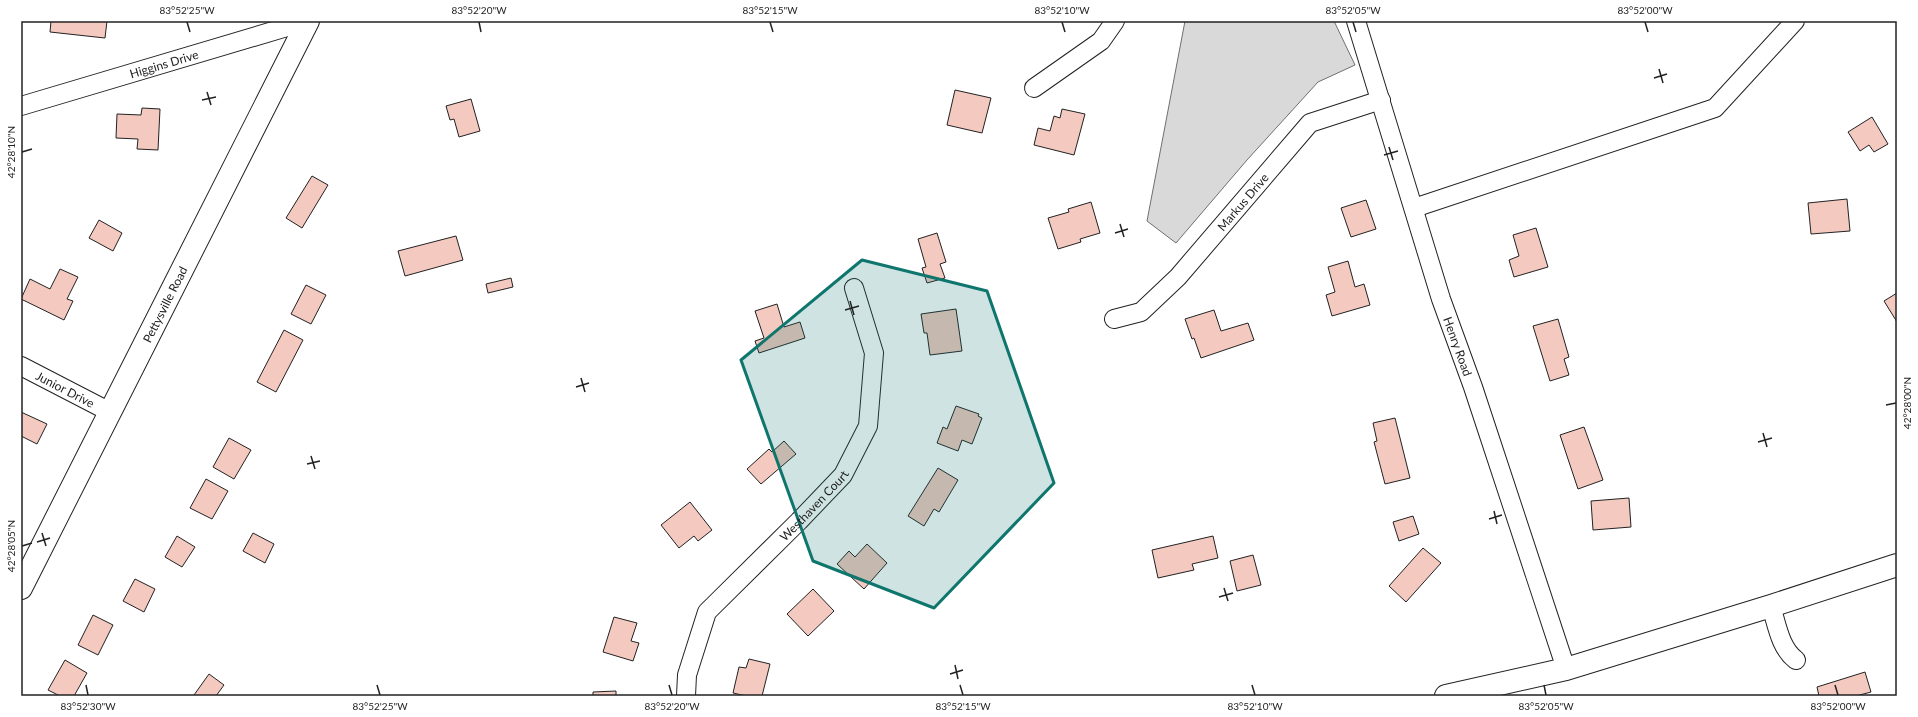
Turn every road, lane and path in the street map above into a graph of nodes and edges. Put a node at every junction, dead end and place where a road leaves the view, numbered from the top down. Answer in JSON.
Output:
{"nodes":[{"id":1,"x":308,"y":21,"type":"edge"},
{"id":2,"x":1115,"y":21,"type":"edge"},
{"id":3,"x":1356,"y":21,"type":"edge"},
{"id":4,"x":1796,"y":21,"type":"edge"},
{"id":5,"x":1034,"y":88,"type":"dead end"},
{"id":6,"x":1381,"y":100,"type":"junction"},
{"id":7,"x":21,"y":106,"type":"edge"},
{"id":8,"x":1414,"y":208,"type":"junction"},
{"id":9,"x":854,"y":288,"type":"dead end"},
{"id":10,"x":1114,"y":319,"type":"dead end"},
{"id":11,"x":21,"y":366,"type":"edge"},
{"id":12,"x":110,"y":412,"type":"junction"},
{"id":13,"x":1897,"y":565,"type":"edge"},
{"id":14,"x":21,"y":588,"type":"edge"},
{"id":15,"x":1771,"y":606,"type":"junction"},
{"id":16,"x":1796,"y":660,"type":"dead end"},
{"id":17,"x":1566,"y":669,"type":"junction"},
{"id":18,"x":686,"y":696,"type":"edge"},
{"id":19,"x":1446,"y":696,"type":"edge"}],
"edges":[{"from":1,"to":7,"type":"street","name":"Higgins Drive"},
{"from":1,"to":12,"type":"main road","name":"Pettysville Road"},
{"from":2,"to":5,"type":"street"},
{"from":3,"to":6,"type":"street","name":"Henry Road"},
{"from":4,"to":8,"type":"street"},
{"from":6,"to":8,"type":"street","name":"Henry Road"},
{"from":6,"to":10,"type":"street","name":"Markus Drive"},
{"from":8,"to":17,"type":"street","name":"Henry Road"},
{"from":9,"to":18,"type":"street","name":"Westhaven Court"},
{"from":11,"to":12,"type":"street","name":"Junior Drive"},
{"from":12,"to":14,"type":"main road","name":"Pettysville Road"},
{"from":13,"to":15,"type":"main road"},
{"from":15,"to":16,"type":"street"},
{"from":15,"to":17,"type":"main road"},
{"from":17,"to":19,"type":"main road"}]}
